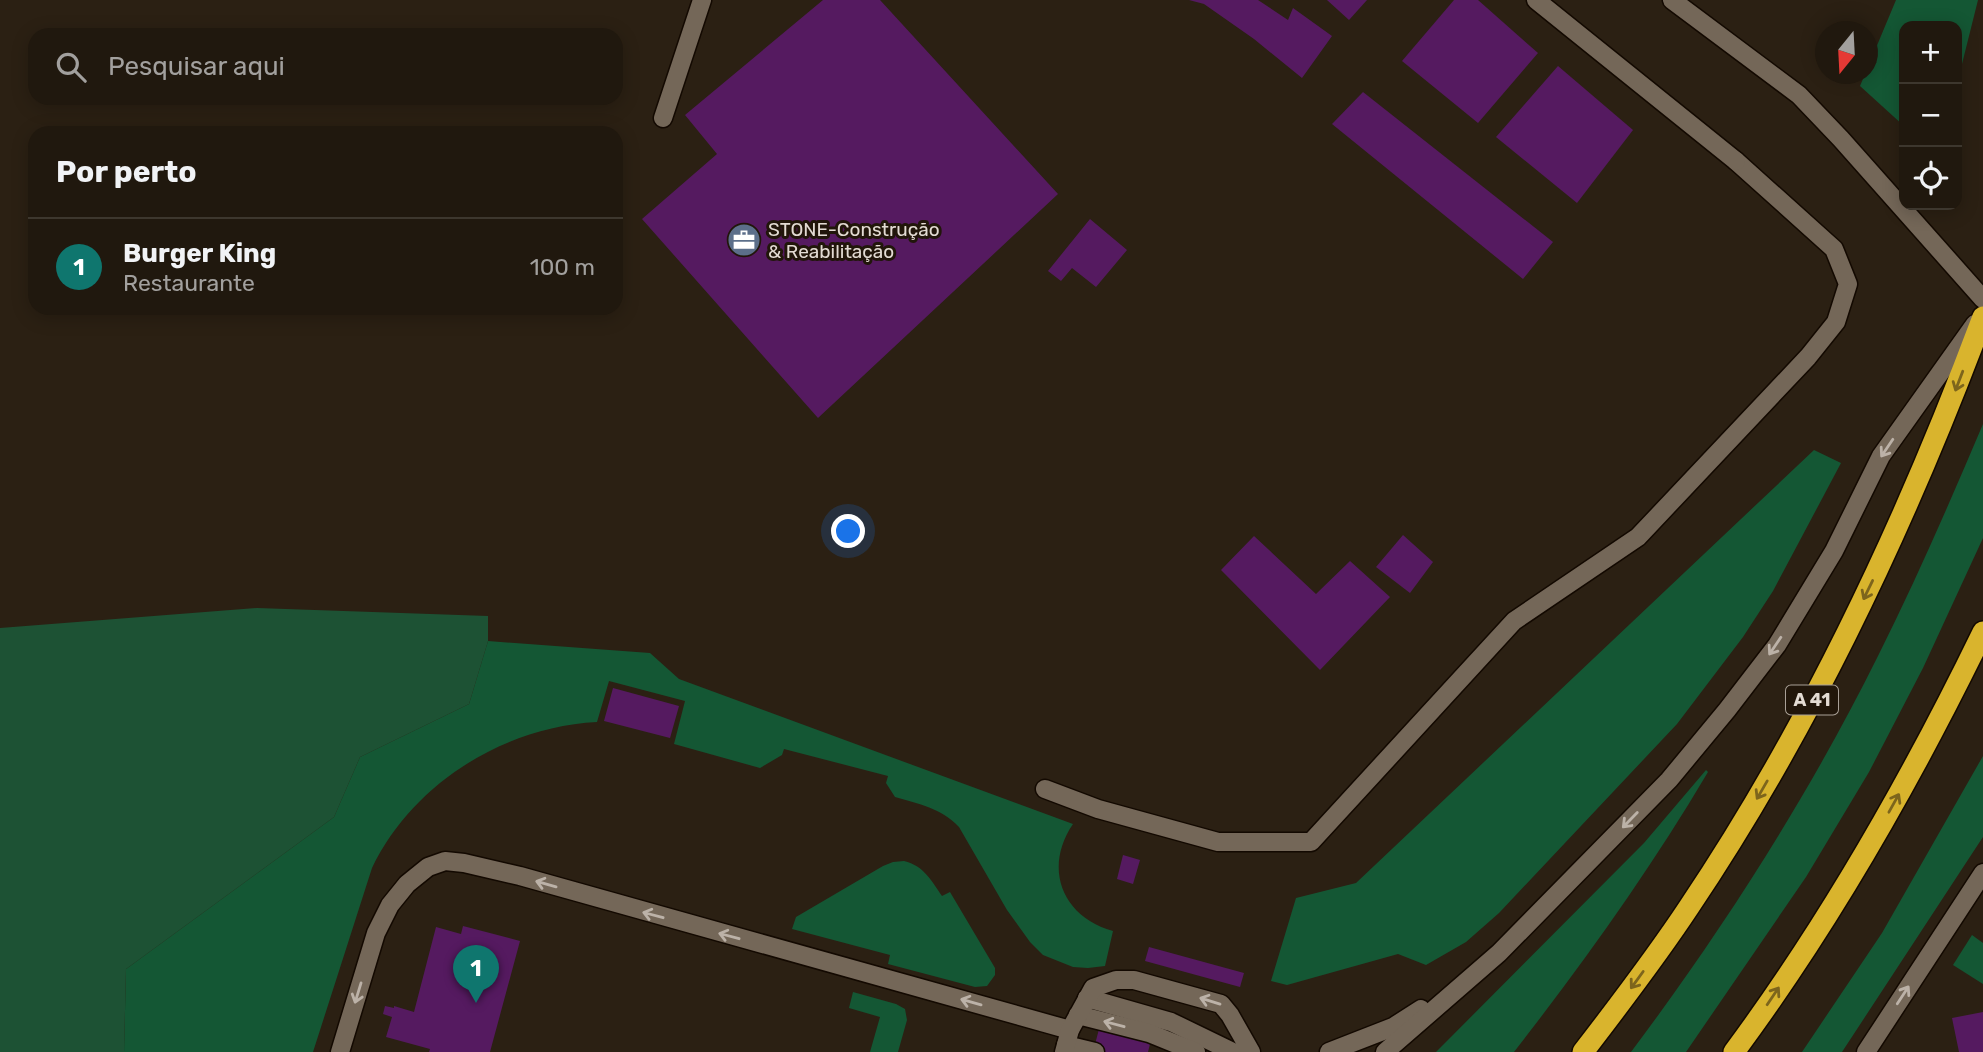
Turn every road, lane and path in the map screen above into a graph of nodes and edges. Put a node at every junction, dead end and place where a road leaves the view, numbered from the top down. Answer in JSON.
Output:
{"nodes":[{"id":1,"x":702,"y":0,"type":"edge"},
{"id":2,"x":1536,"y":0,"type":"edge"},
{"id":3,"x":1672,"y":0,"type":"edge"},
{"id":4,"x":663,"y":118,"type":"dead end"},
{"id":5,"x":1983,"y":299,"type":"edge"},
{"id":6,"x":1983,"y":315,"type":"edge"},
{"id":7,"x":1983,"y":632,"type":"edge"},
{"id":8,"x":1045,"y":789,"type":"dead end"},
{"id":9,"x":1983,"y":873,"type":"edge"},
{"id":10,"x":1482,"y":969,"type":"junction"},
{"id":11,"x":1087,"y":998,"type":"junction"},
{"id":12,"x":1069,"y":1036,"type":"edge"},
{"id":13,"x":340,"y":1052,"type":"edge"},
{"id":14,"x":1095,"y":1052,"type":"edge"},
{"id":15,"x":1196,"y":1052,"type":"edge"},
{"id":16,"x":1233,"y":1052,"type":"edge"},
{"id":17,"x":1251,"y":1052,"type":"edge"},
{"id":18,"x":1329,"y":1052,"type":"edge"},
{"id":19,"x":1385,"y":1052,"type":"edge"},
{"id":20,"x":1583,"y":1052,"type":"edge"},
{"id":21,"x":1734,"y":1052,"type":"edge"},
{"id":22,"x":1866,"y":1052,"type":"edge"}],
"edges":[{"from":1,"to":4,"type":"street"},
{"from":2,"to":8,"type":"street"},
{"from":3,"to":5,"type":"street"},
{"from":6,"to":10,"type":"street","one_way":true},
{"from":6,"to":20,"type":"highway","number":"A 41","one_way":true},
{"from":21,"to":7,"type":"highway","one_way":true},
{"from":22,"to":9,"type":"street","one_way":true},
{"from":10,"to":18,"type":"street"},
{"from":10,"to":19,"type":"street"},
{"from":11,"to":12,"type":"street"},
{"from":11,"to":16,"type":"street"},
{"from":17,"to":11,"type":"street","one_way":true},
{"from":12,"to":13,"type":"street","one_way":true},
{"from":12,"to":14,"type":"street"},
{"from":15,"to":12,"type":"street","one_way":true}]}
